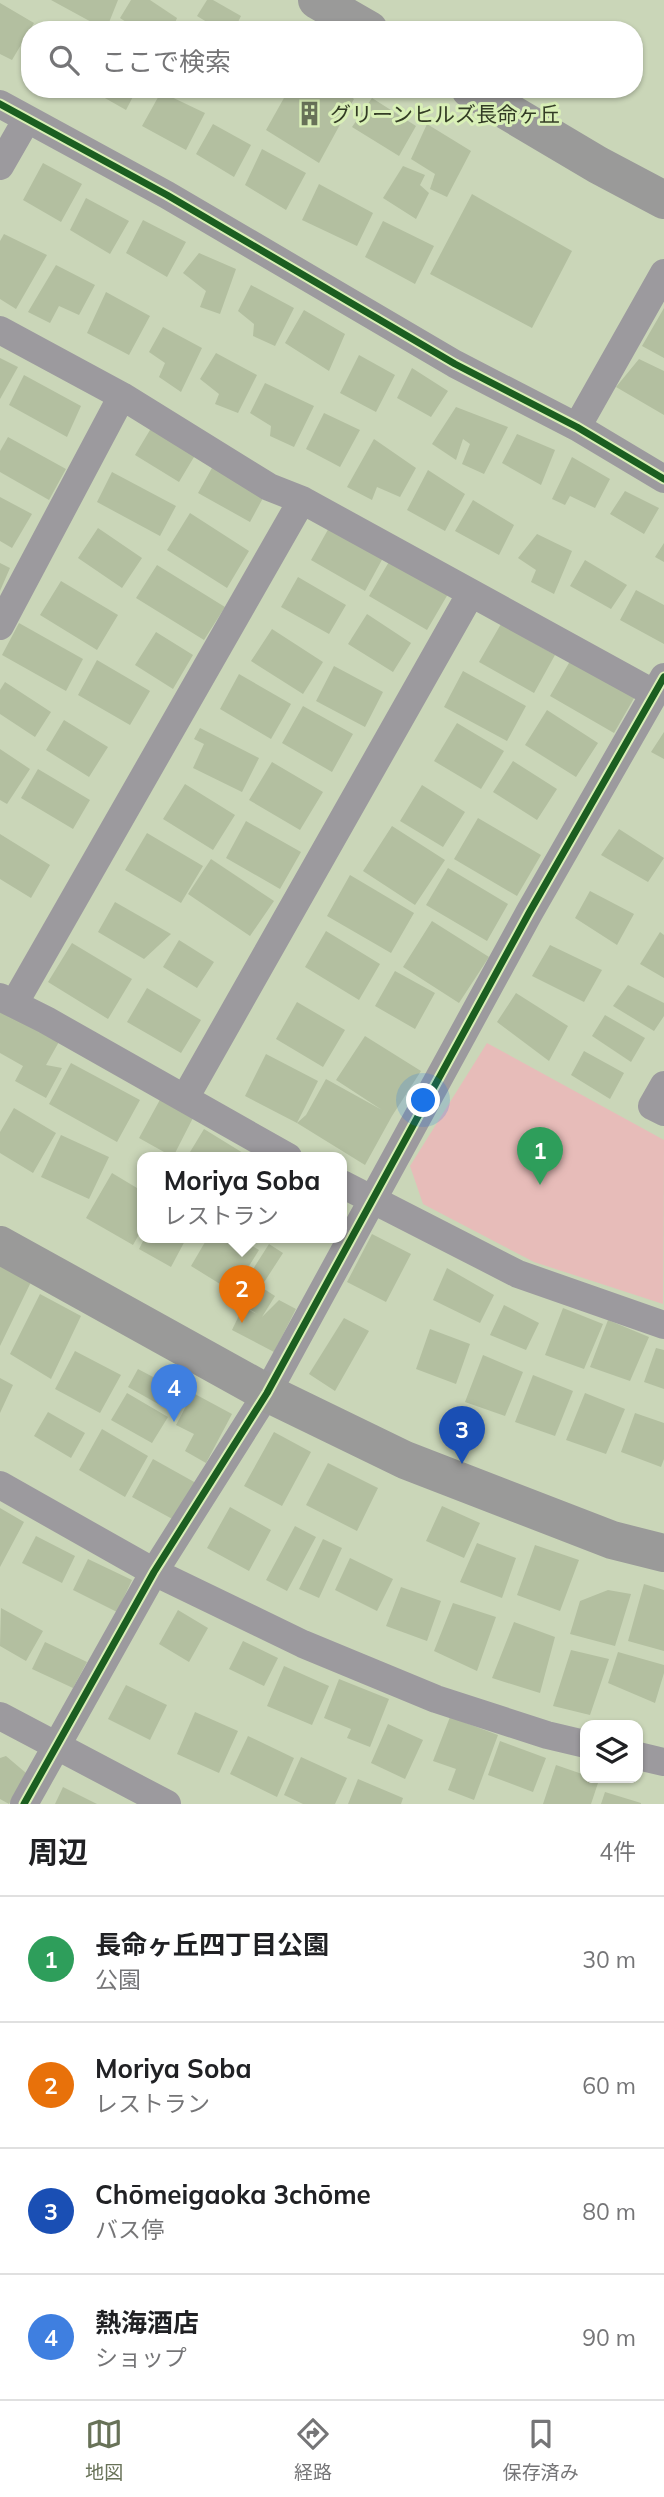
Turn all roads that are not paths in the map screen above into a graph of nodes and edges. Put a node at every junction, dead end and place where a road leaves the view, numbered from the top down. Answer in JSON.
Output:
{"nodes":[{"id":1,"x":317,"y":0,"type":"edge"},
{"id":2,"x":353,"y":21,"type":"edge"},
{"id":3,"x":485,"y":98,"type":"edge"},
{"id":4,"x":0,"y":104,"type":"edge"},
{"id":5,"x":27,"y":119,"type":"junction"},
{"id":6,"x":0,"y":166,"type":"edge"},
{"id":7,"x":664,"y":200,"type":"edge"},
{"id":8,"x":664,"y":274,"type":"edge"},
{"id":9,"x":0,"y":330,"type":"edge"},
{"id":10,"x":122,"y":396,"type":"junction"},
{"id":11,"x":577,"y":427,"type":"junction"},
{"id":12,"x":664,"y":479,"type":"edge"},
{"id":13,"x":302,"y":500,"type":"junction"},
{"id":14,"x":471,"y":593,"type":"junction"},
{"id":15,"x":0,"y":626,"type":"edge"},
{"id":16,"x":659,"y":685,"type":"edge"},
{"id":17,"x":7,"y":1001,"type":"edge"},
{"id":18,"x":664,"y":1085,"type":"edge"},
{"id":19,"x":186,"y":1098,"type":"junction"},
{"id":20,"x":664,"y":1112,"type":"edge"},
{"id":21,"x":279,"y":1152,"type":"edge"},
{"id":22,"x":347,"y":1187,"type":"edge"},
{"id":23,"x":371,"y":1199,"type":"junction"},
{"id":24,"x":0,"y":1245,"type":"edge"},
{"id":25,"x":664,"y":1325,"type":"edge"},
{"id":26,"x":267,"y":1393,"type":"junction"},
{"id":27,"x":0,"y":1485,"type":"edge"},
{"id":28,"x":664,"y":1553,"type":"edge"},
{"id":29,"x":154,"y":1572,"type":"junction"},
{"id":30,"x":0,"y":1716,"type":"edge"},
{"id":31,"x":580,"y":1743,"type":"edge"},
{"id":32,"x":58,"y":1747,"type":"junction"},
{"id":33,"x":643,"y":1757,"type":"edge"},
{"id":34,"x":664,"y":1762,"type":"edge"},
{"id":35,"x":24,"y":1804,"type":"edge"},
{"id":36,"x":167,"y":1804,"type":"edge"}],
"edges":[{"from":1,"to":2,"type":"street"},
{"from":3,"to":7,"type":"street"},
{"from":4,"to":5,"type":"street"},
{"from":5,"to":6,"type":"street"},
{"from":5,"to":11,"type":"street"},
{"from":8,"to":11,"type":"street"},
{"from":9,"to":10,"type":"street"},
{"from":10,"to":13,"type":"street"},
{"from":10,"to":15,"type":"street"},
{"from":11,"to":12,"type":"street"},
{"from":13,"to":14,"type":"street"},
{"from":13,"to":17,"type":"street"},
{"from":14,"to":16,"type":"street"},
{"from":14,"to":19,"type":"street"},
{"from":16,"to":23,"type":"street"},
{"from":17,"to":19,"type":"street"},
{"from":18,"to":20,"type":"street"},
{"from":19,"to":21,"type":"street"},
{"from":22,"to":23,"type":"street"},
{"from":23,"to":25,"type":"street"},
{"from":23,"to":26,"type":"street"},
{"from":24,"to":26,"type":"street"},
{"from":26,"to":28,"type":"street"},
{"from":26,"to":29,"type":"street"},
{"from":27,"to":29,"type":"street"},
{"from":29,"to":31,"type":"street"},
{"from":29,"to":32,"type":"street"},
{"from":30,"to":32,"type":"street"},
{"from":32,"to":35,"type":"street"},
{"from":32,"to":36,"type":"street"},
{"from":33,"to":34,"type":"street"}]}
